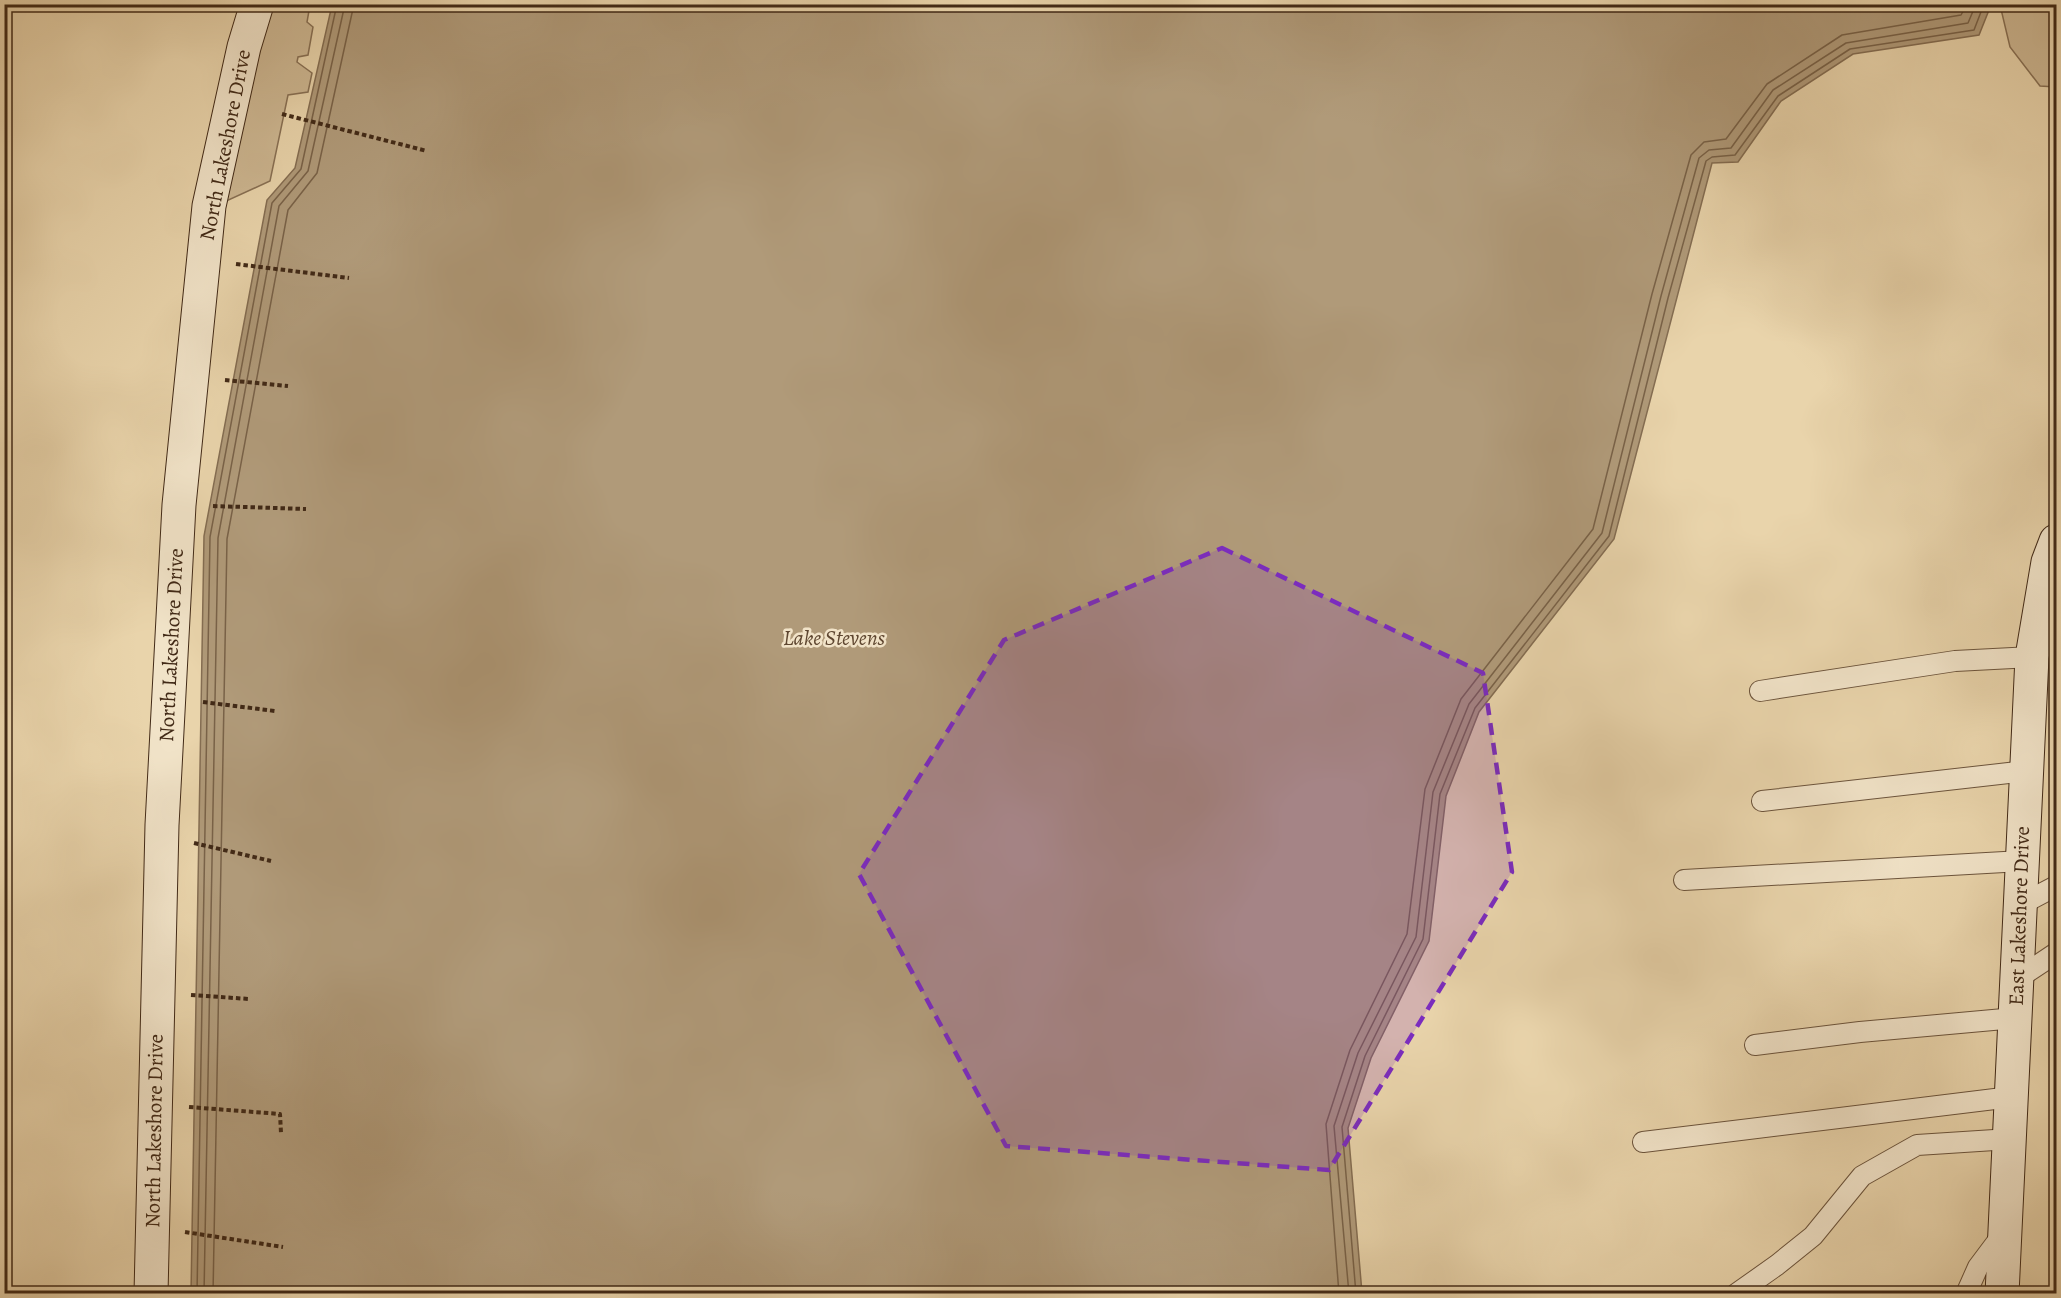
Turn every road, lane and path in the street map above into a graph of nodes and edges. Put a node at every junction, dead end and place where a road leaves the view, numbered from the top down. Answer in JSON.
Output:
{"nodes":[{"id":1,"x":257,"y":4,"type":"edge"},
{"id":2,"x":282,"y":114,"type":"dead end"},
{"id":3,"x":427,"y":151,"type":"dead end"},
{"id":4,"x":232,"y":263,"type":"dead end"},
{"id":5,"x":349,"y":278,"type":"dead end"},
{"id":6,"x":223,"y":380,"type":"dead end"},
{"id":7,"x":288,"y":386,"type":"dead end"},
{"id":8,"x":203,"y":506,"type":"dead end"},
{"id":9,"x":306,"y":509,"type":"dead end"},
{"id":10,"x":2056,"y":541,"type":"edge"},
{"id":11,"x":2032,"y":657,"type":"junction"},
{"id":12,"x":1760,"y":691,"type":"dead end"},
{"id":13,"x":201,"y":701,"type":"dead end"},
{"id":14,"x":275,"y":711,"type":"dead end"},
{"id":15,"x":2026,"y":771,"type":"junction"},
{"id":16,"x":1762,"y":801,"type":"dead end"},
{"id":17,"x":193,"y":843,"type":"dead end"},
{"id":18,"x":271,"y":861,"type":"dead end"},
{"id":19,"x":2022,"y":861,"type":"junction"},
{"id":20,"x":1684,"y":880,"type":"dead end"},
{"id":21,"x":2056,"y":886,"type":"edge"},
{"id":22,"x":2020,"y":905,"type":"junction"},
{"id":23,"x":2056,"y":953,"type":"edge"},
{"id":24,"x":2016,"y":979,"type":"junction"},
{"id":25,"x":178,"y":994,"type":"dead end"},
{"id":26,"x":249,"y":999,"type":"dead end"},
{"id":27,"x":2015,"y":1018,"type":"junction"},
{"id":28,"x":1755,"y":1045,"type":"dead end"},
{"id":29,"x":2011,"y":1097,"type":"junction"},
{"id":30,"x":185,"y":1107,"type":"dead end"},
{"id":31,"x":281,"y":1133,"type":"dead end"},
{"id":32,"x":2010,"y":1138,"type":"junction"},
{"id":33,"x":1643,"y":1142,"type":"dead end"},
{"id":34,"x":175,"y":1230,"type":"dead end"},
{"id":35,"x":2004,"y":1232,"type":"junction"},
{"id":36,"x":283,"y":1247,"type":"dead end"},
{"id":37,"x":151,"y":1293,"type":"edge"},
{"id":38,"x":1736,"y":1293,"type":"edge"},
{"id":39,"x":1966,"y":1293,"type":"edge"},
{"id":40,"x":2002,"y":1293,"type":"edge"}],
"edges":[{"from":1,"to":37,"type":"main road","name":"North Lakeshore Drive"},
{"from":2,"to":3,"type":"path"},
{"from":4,"to":5,"type":"path"},
{"from":6,"to":7,"type":"path"},
{"from":8,"to":9,"type":"path"},
{"from":10,"to":11,"type":"main road","name":"East Lakeshore Drive"},
{"from":11,"to":12,"type":"lane"},
{"from":11,"to":15,"type":"main road","name":"East Lakeshore Drive"},
{"from":13,"to":14,"type":"path"},
{"from":15,"to":16,"type":"lane"},
{"from":15,"to":19,"type":"main road","name":"East Lakeshore Drive"},
{"from":17,"to":18,"type":"path"},
{"from":19,"to":20,"type":"lane"},
{"from":19,"to":22,"type":"main road","name":"East Lakeshore Drive"},
{"from":21,"to":22,"type":"lane"},
{"from":22,"to":24,"type":"main road","name":"East Lakeshore Drive"},
{"from":23,"to":24,"type":"lane"},
{"from":24,"to":27,"type":"main road","name":"East Lakeshore Drive"},
{"from":25,"to":26,"type":"path"},
{"from":27,"to":28,"type":"lane"},
{"from":27,"to":29,"type":"main road","name":"East Lakeshore Drive"},
{"from":29,"to":32,"type":"main road","name":"East Lakeshore Drive"},
{"from":29,"to":33,"type":"lane"},
{"from":30,"to":31,"type":"path"},
{"from":32,"to":35,"type":"main road","name":"East Lakeshore Drive"},
{"from":32,"to":38,"type":"lane"},
{"from":34,"to":36,"type":"path"},
{"from":35,"to":39,"type":"lane"},
{"from":35,"to":40,"type":"main road","name":"East Lakeshore Drive"}]}
